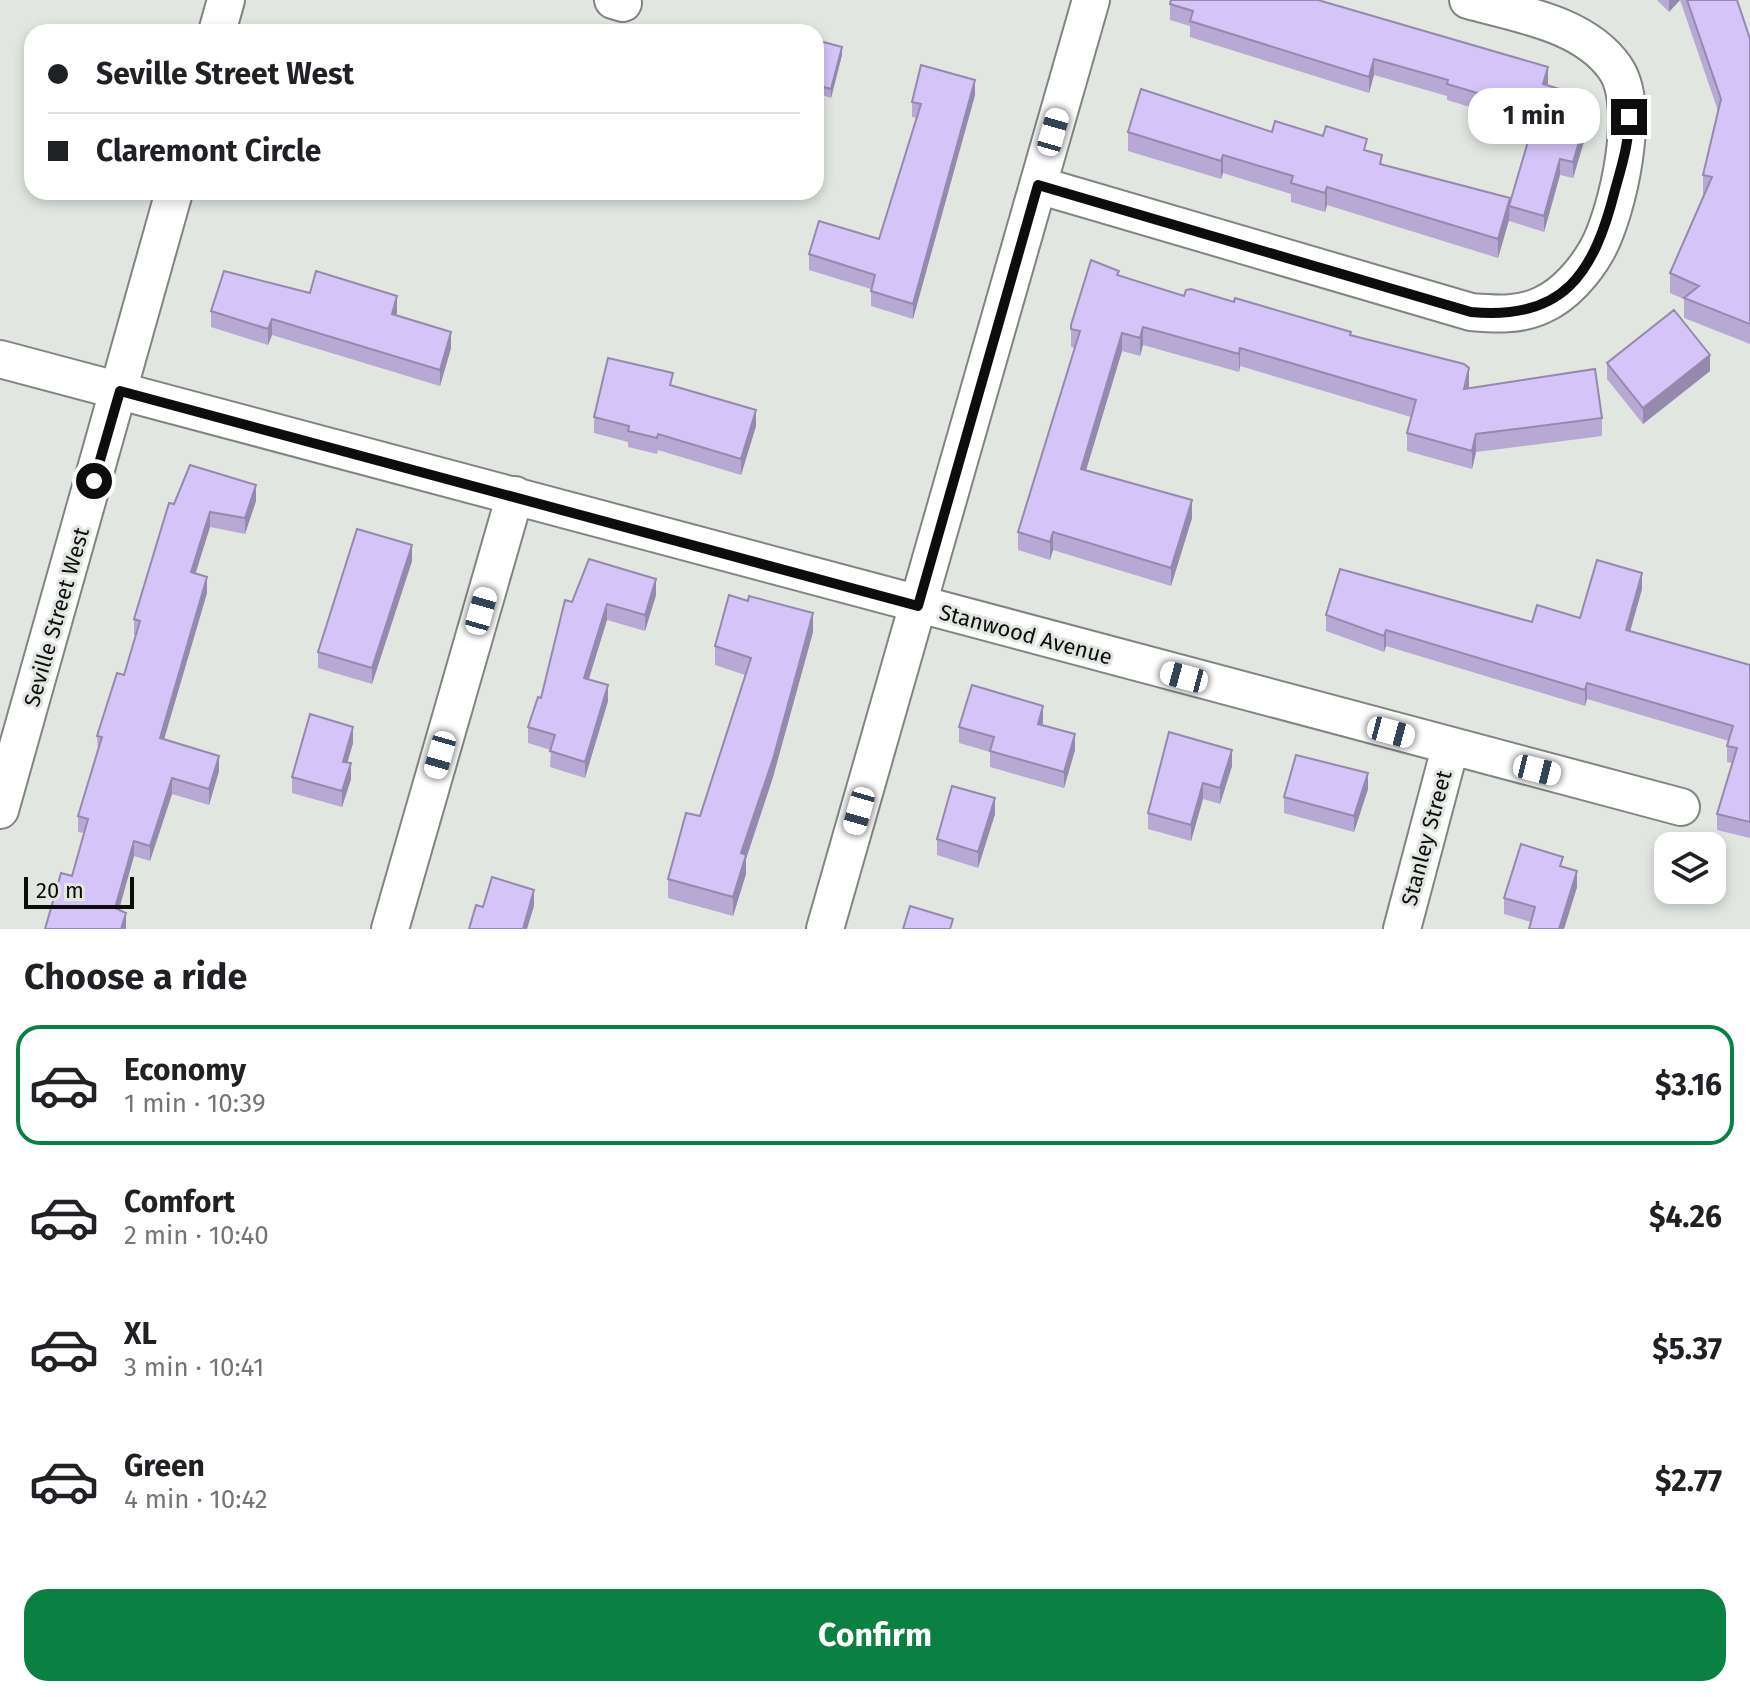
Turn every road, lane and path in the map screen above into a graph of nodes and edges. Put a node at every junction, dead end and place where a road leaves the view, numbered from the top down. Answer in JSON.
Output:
{"nodes":[{"id":1,"x":226,"y":0,"type":"edge"},
{"id":2,"x":1091,"y":0,"type":"edge"},
{"id":3,"x":1468,"y":0,"type":"edge"},
{"id":4,"x":219,"y":24,"type":"edge"},
{"id":5,"x":1038,"y":185,"type":"junction"},
{"id":6,"x":172,"y":200,"type":"edge"},
{"id":7,"x":0,"y":359,"type":"edge"},
{"id":8,"x":120,"y":391,"type":"junction"},
{"id":9,"x":515,"y":495,"type":"junction"},
{"id":10,"x":918,"y":606,"type":"junction"},
{"id":11,"x":1450,"y":748,"type":"junction"},
{"id":12,"x":1681,"y":807,"type":"dead end"},
{"id":13,"x":0,"y":810,"type":"edge"},
{"id":14,"x":390,"y":929,"type":"edge"},
{"id":15,"x":825,"y":929,"type":"edge"},
{"id":16,"x":1402,"y":929,"type":"edge"}],
"edges":[{"from":1,"to":4,"type":"street"},
{"from":2,"to":5,"type":"street"},
{"from":3,"to":5,"type":"street"},
{"from":5,"to":10,"type":"street"},
{"from":6,"to":8,"type":"street","name":"Seville Street West"},
{"from":7,"to":8,"type":"street","name":"Stanwood Avenue"},
{"from":8,"to":9,"type":"street","name":"Stanwood Avenue"},
{"from":8,"to":13,"type":"street","name":"Seville Street West"},
{"from":9,"to":10,"type":"street","name":"Stanwood Avenue"},
{"from":9,"to":14,"type":"street"},
{"from":10,"to":11,"type":"street","name":"Stanwood Avenue"},
{"from":10,"to":15,"type":"street"},
{"from":11,"to":12,"type":"street","name":"Stanwood Avenue"},
{"from":11,"to":16,"type":"street","name":"Stanley Street"}]}
